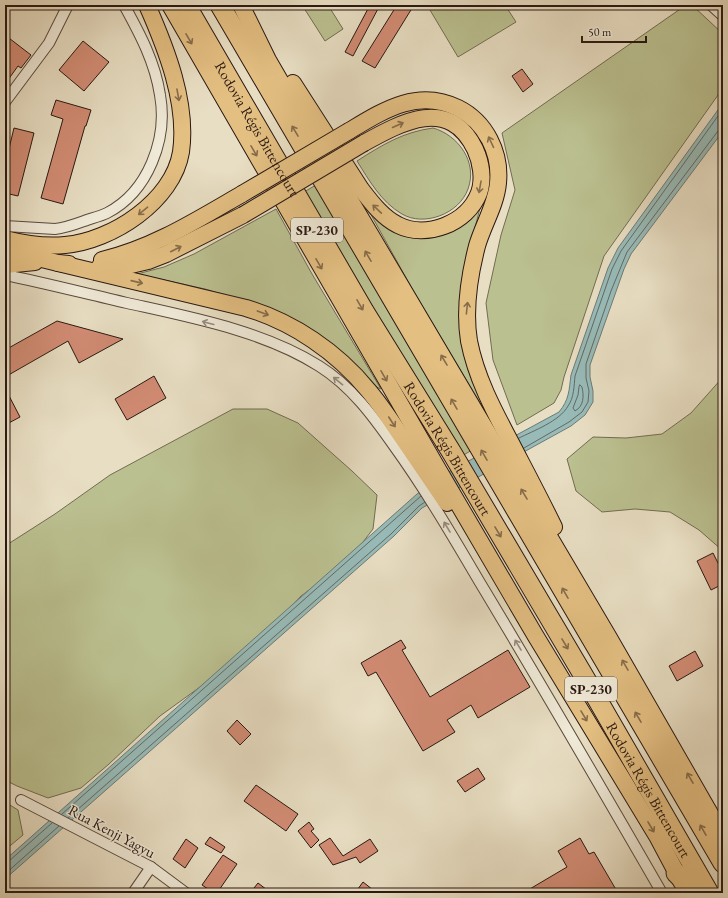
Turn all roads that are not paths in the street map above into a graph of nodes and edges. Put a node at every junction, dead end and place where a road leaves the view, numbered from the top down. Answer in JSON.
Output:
{"nodes":[{"id":1,"x":68,"y":5,"type":"edge"},
{"id":2,"x":124,"y":5,"type":"edge"},
{"id":3,"x":147,"y":5,"type":"edge"},
{"id":4,"x":170,"y":5,"type":"edge"},
{"id":5,"x":186,"y":5,"type":"edge"},
{"id":6,"x":220,"y":5,"type":"edge"},
{"id":7,"x":711,"y":5,"type":"edge"},
{"id":8,"x":243,"y":10,"type":"edge"},
{"id":9,"x":723,"y":16,"type":"edge"},
{"id":10,"x":5,"y":102,"type":"edge"},
{"id":11,"x":5,"y":226,"type":"edge"},
{"id":12,"x":18,"y":226,"type":"junction"},
{"id":13,"x":5,"y":239,"type":"edge"},
{"id":14,"x":39,"y":246,"type":"junction"},
{"id":15,"x":5,"y":250,"type":"edge"},
{"id":16,"x":53,"y":262,"type":"junction"},
{"id":17,"x":85,"y":264,"type":"junction"},
{"id":18,"x":5,"y":265,"type":"edge"},
{"id":19,"x":5,"y":275,"type":"edge"},
{"id":20,"x":480,"y":434,"type":"junction"},
{"id":21,"x":506,"y":464,"type":"junction"},
{"id":22,"x":424,"y":469,"type":"junction"},
{"id":23,"x":445,"y":501,"type":"junction"},
{"id":24,"x":22,"y":800,"type":"dead end"},
{"id":25,"x":723,"y":836,"type":"edge"},
{"id":26,"x":723,"y":863,"type":"edge"},
{"id":27,"x":151,"y":867,"type":"junction"},
{"id":28,"x":676,"y":873,"type":"junction"},
{"id":29,"x":132,"y":893,"type":"edge"},
{"id":30,"x":186,"y":893,"type":"edge"},
{"id":31,"x":662,"y":893,"type":"edge"},
{"id":32,"x":688,"y":893,"type":"edge"},
{"id":33,"x":696,"y":893,"type":"edge"},
{"id":34,"x":709,"y":893,"type":"edge"}],
"edges":[{"from":1,"to":10,"type":"street"},
{"from":2,"to":12,"type":"street"},
{"from":3,"to":14,"type":"main road","one_way":true},
{"from":4,"to":22,"type":"main road","one_way":true},
{"from":5,"to":34,"type":"highway","name":"Rodovia Régis Bittencourt","number":"SP-230","one_way":true},
{"from":20,"to":6,"type":"highway","name":"Rodovia Régis Bittencourt","number":"SP-230","one_way":true},
{"from":7,"to":9,"type":"street"},
{"from":17,"to":8,"type":"main road","one_way":true,"bridge":true},
{"from":20,"to":8,"type":"main road","one_way":true},
{"from":11,"to":12,"type":"street"},
{"from":12,"to":14,"type":"street"},
{"from":13,"to":14,"type":"main road"},
{"from":15,"to":16,"type":"main road"},
{"from":16,"to":17,"type":"main road"},
{"from":16,"to":18,"type":"main road"},
{"from":16,"to":22,"type":"main road","one_way":true},
{"from":21,"to":17,"type":"main road","one_way":true,"bridge":true},
{"from":22,"to":19,"type":"street","one_way":true},
{"from":21,"to":20,"type":"highway","name":"Rodovia Régis Bittencourt","number":"SP-230","one_way":true},
{"from":25,"to":21,"type":"main road","one_way":true},
{"from":26,"to":21,"type":"highway","name":"Rodovia Régis Bittencourt","number":"SP-230","one_way":true},
{"from":22,"to":23,"type":"main road"},
{"from":23,"to":28,"type":"main road","one_way":true},
{"from":31,"to":23,"type":"street","one_way":true},
{"from":24,"to":27,"type":"street","name":"Rua Kenji Yagyu"},
{"from":27,"to":29,"type":"street"},
{"from":27,"to":30,"type":"street","name":"Rua Kenji Yagyu"},
{"from":28,"to":32,"type":"main road"},
{"from":28,"to":33,"type":"highway"}]}
